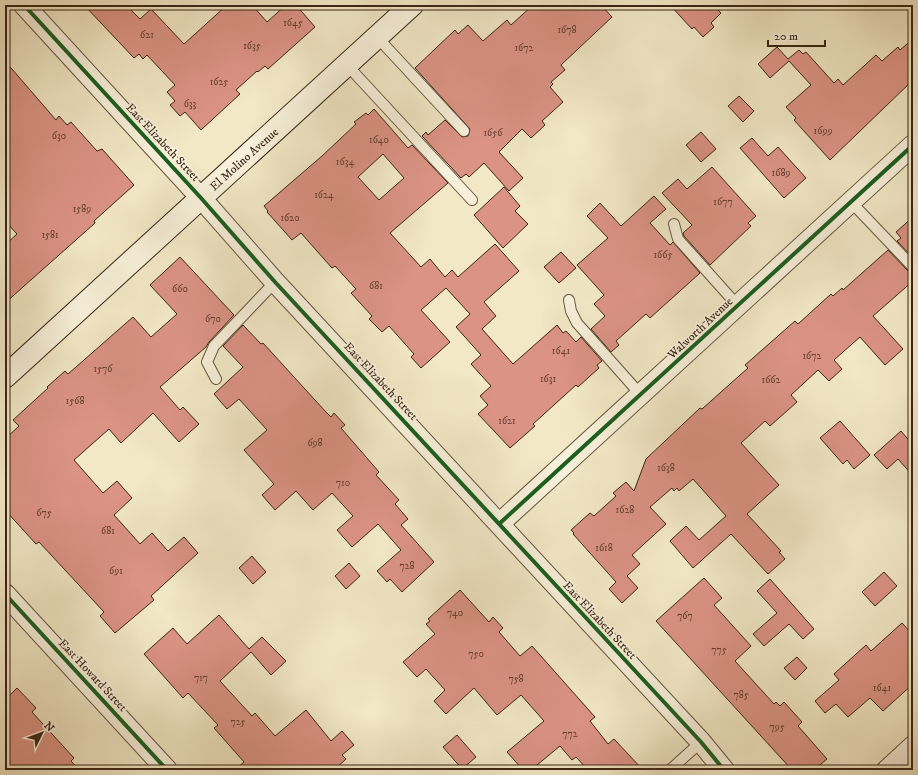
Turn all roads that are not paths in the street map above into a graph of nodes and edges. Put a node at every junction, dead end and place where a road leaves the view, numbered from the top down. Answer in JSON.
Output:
{"nodes":[{"id":1,"x":24,"y":5,"type":"edge"},
{"id":2,"x":411,"y":5,"type":"edge"},
{"id":3,"x":376,"y":37,"type":"junction"},
{"id":4,"x":347,"y":65,"type":"junction"},
{"id":5,"x":464,"y":131,"type":"dead end"},
{"id":6,"x":913,"y":146,"type":"edge"},
{"id":7,"x":201,"y":198,"type":"junction"},
{"id":8,"x":472,"y":200,"type":"dead end"},
{"id":9,"x":851,"y":202,"type":"junction"},
{"id":10,"x":674,"y":224,"type":"dead end"},
{"id":11,"x":913,"y":267,"type":"edge"},
{"id":12,"x":275,"y":282,"type":"junction"},
{"id":13,"x":569,"y":300,"type":"dead end"},
{"id":14,"x":738,"y":306,"type":"junction"},
{"id":15,"x":5,"y":377,"type":"edge"},
{"id":16,"x":216,"y":379,"type":"dead end"},
{"id":17,"x":641,"y":395,"type":"junction"},
{"id":18,"x":499,"y":524,"type":"junction"},
{"id":19,"x":5,"y":594,"type":"edge"},
{"id":20,"x":701,"y":742,"type":"junction"},
{"id":21,"x":913,"y":746,"type":"edge"},
{"id":22,"x":167,"y":770,"type":"edge"},
{"id":23,"x":670,"y":770,"type":"edge"},
{"id":24,"x":724,"y":770,"type":"edge"},
{"id":25,"x":887,"y":770,"type":"edge"}],
"edges":[{"from":1,"to":7,"type":"street","name":"East Elizabeth Street"},
{"from":2,"to":3,"type":"street","name":"El Molino Avenue"},
{"from":3,"to":4,"type":"street","name":"El Molino Avenue"},
{"from":3,"to":5,"type":"lane"},
{"from":4,"to":7,"type":"street","name":"El Molino Avenue"},
{"from":4,"to":8,"type":"lane"},
{"from":6,"to":9,"type":"street","name":"Walworth Avenue"},
{"from":7,"to":12,"type":"street","name":"East Elizabeth Street"},
{"from":7,"to":15,"type":"street","name":"El Molino Avenue"},
{"from":9,"to":11,"type":"lane"},
{"from":9,"to":14,"type":"street","name":"Walworth Avenue"},
{"from":10,"to":14,"type":"lane"},
{"from":12,"to":16,"type":"lane"},
{"from":12,"to":18,"type":"street","name":"East Elizabeth Street"},
{"from":13,"to":17,"type":"lane"},
{"from":14,"to":17,"type":"street","name":"Walworth Avenue"},
{"from":17,"to":18,"type":"street","name":"Walworth Avenue"},
{"from":18,"to":20,"type":"street","name":"East Elizabeth Street"},
{"from":19,"to":22,"type":"street","name":"East Howard Street"},
{"from":20,"to":23,"type":"lane"},
{"from":20,"to":24,"type":"street","name":"East Elizabeth Street"},
{"from":21,"to":25,"type":"street"}]}
